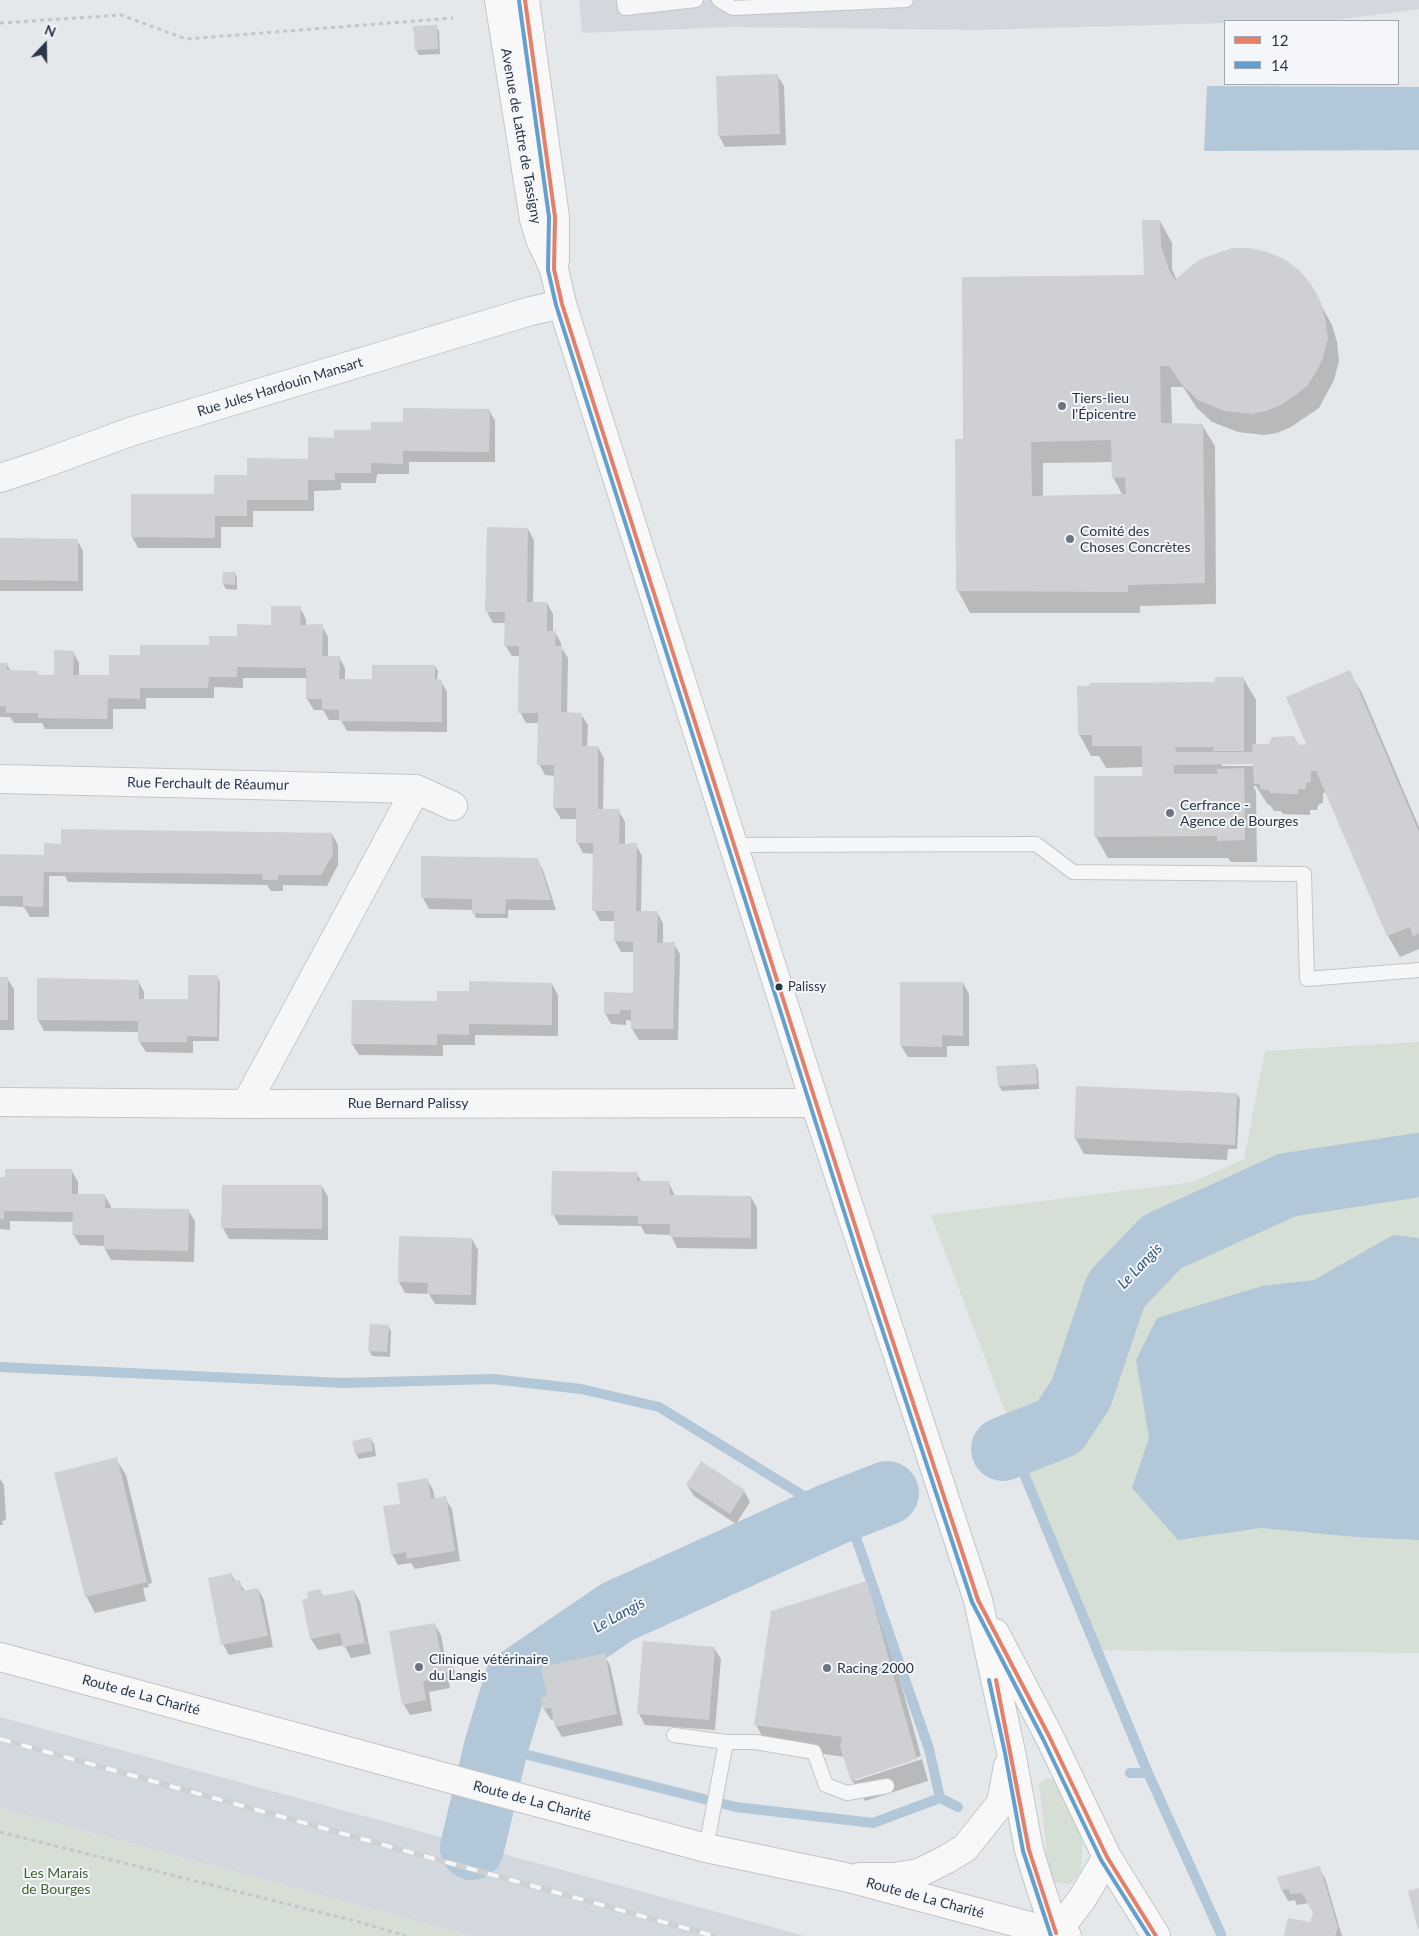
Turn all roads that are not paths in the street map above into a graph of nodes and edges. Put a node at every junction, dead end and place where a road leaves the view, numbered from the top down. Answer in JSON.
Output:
{"nodes":[{"id":1,"x":499,"y":0,"type":"edge"},
{"id":2,"x":525,"y":0,"type":"edge"},
{"id":3,"x":624,"y":0,"type":"edge"},
{"id":4,"x":696,"y":0,"type":"edge"},
{"id":5,"x":720,"y":0,"type":"edge"},
{"id":6,"x":906,"y":0,"type":"edge"},
{"id":7,"x":554,"y":269,"type":"junction"},
{"id":8,"x":562,"y":304,"type":"junction"},
{"id":9,"x":0,"y":478,"type":"edge"},
{"id":10,"x":0,"y":778,"type":"edge"},
{"id":11,"x":416,"y":789,"type":"junction"},
{"id":12,"x":453,"y":806,"type":"dead end"},
{"id":13,"x":735,"y":845,"type":"junction"},
{"id":14,"x":1419,"y":970,"type":"edge"},
{"id":15,"x":0,"y":1102,"type":"edge"},
{"id":16,"x":815,"y":1103,"type":"junction"},
{"id":17,"x":246,"y":1104,"type":"junction"},
{"id":18,"x":978,"y":1600,"type":"junction"},
{"id":19,"x":0,"y":1657,"type":"edge"},
{"id":20,"x":674,"y":1735,"type":"dead end"},
{"id":21,"x":726,"y":1742,"type":"junction"},
{"id":22,"x":1011,"y":1752,"type":"junction"},
{"id":23,"x":887,"y":1786,"type":"dead end"},
{"id":24,"x":706,"y":1848,"type":"junction"},
{"id":25,"x":1107,"y":1857,"type":"junction"},
{"id":26,"x":845,"y":1877,"type":"junction"},
{"id":27,"x":1062,"y":1934,"type":"edge"},
{"id":28,"x":1156,"y":1936,"type":"edge"}],
"edges":[{"from":1,"to":7,"type":"main road","name":"Avenue de Lattre de Tassigny"},
{"from":2,"to":7,"type":"main road","name":"Avenue de Lattre de Tassigny"},
{"from":3,"to":4,"type":"lane"},
{"from":5,"to":6,"type":"lane"},
{"from":7,"to":8,"type":"main road","name":"Avenue de Lattre de Tassigny"},
{"from":8,"to":9,"type":"street","name":"Rue Jules Hardouin Mansart"},
{"from":8,"to":13,"type":"main road","name":"Avenue de Lattre de Tassigny"},
{"from":10,"to":11,"type":"street","name":"Rue Ferchault de Réaumur"},
{"from":11,"to":12,"type":"street","name":"Rue Ferchault de Réaumur"},
{"from":11,"to":17,"type":"street"},
{"from":13,"to":14,"type":"lane"},
{"from":13,"to":16,"type":"main road","name":"Avenue de Lattre de Tassigny"},
{"from":15,"to":17,"type":"street","name":"Rue Bernard Palissy"},
{"from":16,"to":17,"type":"street","name":"Rue Bernard Palissy"},
{"from":16,"to":18,"type":"main road","name":"Avenue de Lattre de Tassigny"},
{"from":18,"to":22,"type":"main road","name":"Avenue de Lattre de Tassigny"},
{"from":18,"to":25,"type":"main road","name":"Avenue de Lattre de Tassigny"},
{"from":19,"to":24,"type":"main road","name":"Route de La Charité"},
{"from":20,"to":21,"type":"lane"},
{"from":21,"to":23,"type":"lane"},
{"from":21,"to":24,"type":"lane"},
{"from":22,"to":26,"type":"main road","name":"Avenue de Lattre de Tassigny"},
{"from":22,"to":27,"type":"main road","name":"Avenue de Lattre de Tassigny"},
{"from":24,"to":26,"type":"main road","name":"Route de La Charité"},
{"from":25,"to":27,"type":"main road"},
{"from":25,"to":28,"type":"main road","name":"Avenue de Lattre de Tassigny"},
{"from":26,"to":27,"type":"main road","name":"Route de La Charité"}]}
